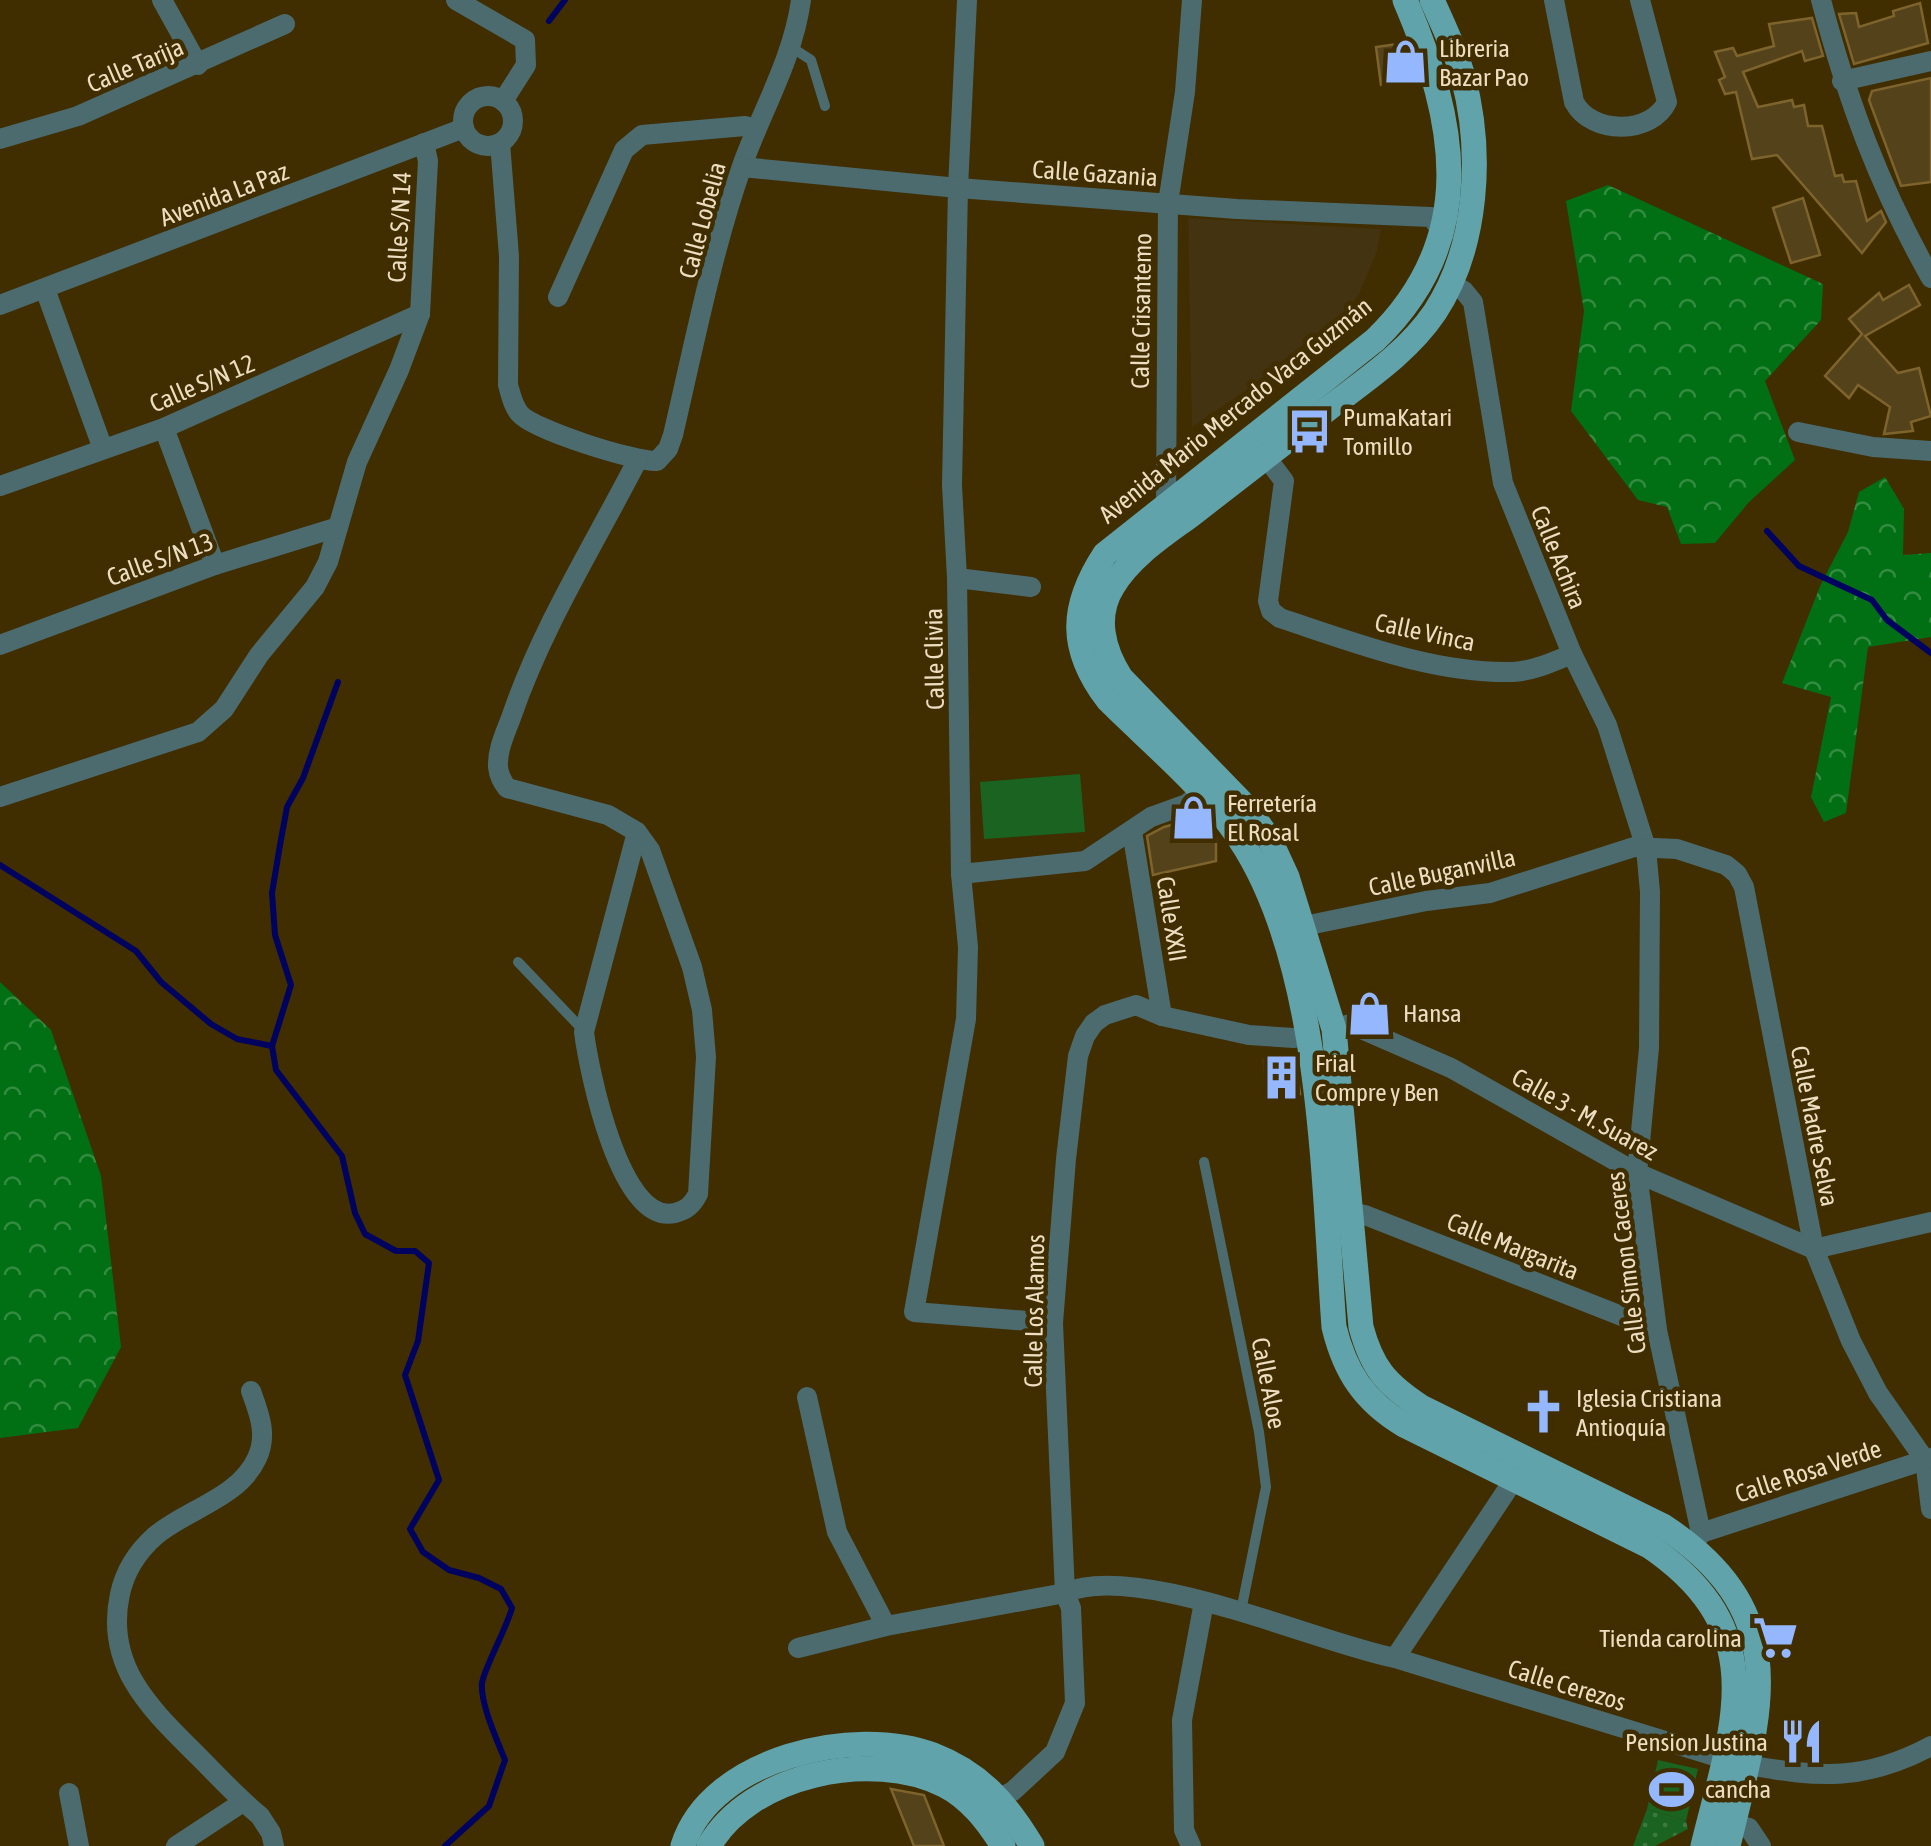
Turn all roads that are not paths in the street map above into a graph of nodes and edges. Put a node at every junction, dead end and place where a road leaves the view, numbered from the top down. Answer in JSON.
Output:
{"nodes":[{"id":1,"x":162,"y":0,"type":"edge"},
{"id":2,"x":456,"y":0,"type":"edge"},
{"id":3,"x":802,"y":0,"type":"edge"},
{"id":4,"x":967,"y":0,"type":"edge"},
{"id":5,"x":1192,"y":0,"type":"edge"},
{"id":6,"x":1405,"y":0,"type":"edge"},
{"id":7,"x":1432,"y":0,"type":"edge"},
{"id":8,"x":1554,"y":0,"type":"edge"},
{"id":9,"x":1640,"y":0,"type":"edge"},
{"id":10,"x":1821,"y":0,"type":"edge"},
{"id":11,"x":285,"y":24,"type":"dead end"},
{"id":12,"x":791,"y":47,"type":"junction"},
{"id":13,"x":1925,"y":61,"type":"edge"},
{"id":14,"x":198,"y":65,"type":"junction"},
{"id":15,"x":1842,"y":81,"type":"junction"},
{"id":16,"x":503,"y":101,"type":"junction"},
{"id":17,"x":825,"y":106,"type":"dead end"},
{"id":18,"x":464,"y":128,"type":"junction"},
{"id":19,"x":756,"y":130,"type":"junction"},
{"id":20,"x":0,"y":139,"type":"edge"},
{"id":21,"x":500,"y":143,"type":"junction"},
{"id":22,"x":424,"y":144,"type":"junction"},
{"id":23,"x":742,"y":166,"type":"junction"},
{"id":24,"x":958,"y":188,"type":"junction"},
{"id":25,"x":1168,"y":203,"type":"junction"},
{"id":26,"x":1454,"y":231,"type":"junction"},
{"id":27,"x":1931,"y":278,"type":"edge"},
{"id":28,"x":1450,"y":283,"type":"junction"},
{"id":29,"x":45,"y":290,"type":"junction"},
{"id":30,"x":558,"y":297,"type":"dead end"},
{"id":31,"x":0,"y":306,"type":"edge"},
{"id":32,"x":420,"y":314,"type":"junction"},
{"id":33,"x":164,"y":428,"type":"junction"},
{"id":34,"x":1798,"y":432,"type":"dead end"},
{"id":35,"x":103,"y":449,"type":"junction"},
{"id":36,"x":1931,"y":452,"type":"edge"},
{"id":37,"x":1266,"y":457,"type":"junction"},
{"id":38,"x":638,"y":459,"type":"junction"},
{"id":39,"x":0,"y":486,"type":"edge"},
{"id":40,"x":1173,"y":513,"type":"junction"},
{"id":41,"x":338,"y":526,"type":"junction"},
{"id":42,"x":215,"y":565,"type":"junction"},
{"id":43,"x":958,"y":578,"type":"junction"},
{"id":44,"x":1032,"y":588,"type":"dead end"},
{"id":45,"x":0,"y":645,"type":"edge"},
{"id":46,"x":1572,"y":654,"type":"junction"},
{"id":47,"x":1200,"y":792,"type":"junction"},
{"id":48,"x":0,"y":797,"type":"edge"},
{"id":49,"x":1132,"y":830,"type":"junction"},
{"id":50,"x":638,"y":832,"type":"junction"},
{"id":51,"x":1646,"y":848,"type":"junction"},
{"id":52,"x":961,"y":874,"type":"junction"},
{"id":53,"x":1293,"y":929,"type":"junction"},
{"id":54,"x":518,"y":962,"type":"dead end"},
{"id":55,"x":1162,"y":1016,"type":"junction"},
{"id":56,"x":584,"y":1032,"type":"junction"},
{"id":57,"x":1322,"y":1032,"type":"junction"},
{"id":58,"x":1204,"y":1162,"type":"dead end"},
{"id":59,"x":1637,"y":1173,"type":"junction"},
{"id":60,"x":1338,"y":1214,"type":"junction"},
{"id":61,"x":1931,"y":1222,"type":"edge"},
{"id":62,"x":1814,"y":1250,"type":"junction"},
{"id":63,"x":1054,"y":1322,"type":"junction"},
{"id":64,"x":1657,"y":1330,"type":"junction"},
{"id":65,"x":252,"y":1391,"type":"dead end"},
{"id":66,"x":808,"y":1397,"type":"dead end"},
{"id":67,"x":1928,"y":1459,"type":"edge"},
{"id":68,"x":1521,"y":1468,"type":"junction"},
{"id":69,"x":1931,"y":1510,"type":"edge"},
{"id":70,"x":1690,"y":1548,"type":"junction"},
{"id":71,"x":1065,"y":1593,"type":"junction"},
{"id":72,"x":1204,"y":1602,"type":"junction"},
{"id":73,"x":1241,"y":1612,"type":"junction"},
{"id":74,"x":886,"y":1626,"type":"junction"},
{"id":75,"x":798,"y":1648,"type":"dead end"},
{"id":76,"x":1395,"y":1658,"type":"junction"},
{"id":77,"x":1931,"y":1746,"type":"edge"},
{"id":78,"x":1736,"y":1762,"type":"junction"},
{"id":79,"x":69,"y":1793,"type":"dead end"},
{"id":80,"x":243,"y":1802,"type":"junction"},
{"id":81,"x":990,"y":1806,"type":"junction"},
{"id":82,"x":1731,"y":1835,"type":"edge"},
{"id":83,"x":79,"y":1846,"type":"edge"},
{"id":84,"x":176,"y":1846,"type":"edge"},
{"id":85,"x":274,"y":1846,"type":"edge"},
{"id":86,"x":683,"y":1846,"type":"edge"},
{"id":87,"x":709,"y":1846,"type":"edge"},
{"id":88,"x":1003,"y":1846,"type":"edge"},
{"id":89,"x":1032,"y":1846,"type":"edge"},
{"id":90,"x":1191,"y":1846,"type":"edge"},
{"id":91,"x":1686,"y":1846,"type":"edge"},
{"id":92,"x":1703,"y":1846,"type":"edge"},
{"id":93,"x":1760,"y":1846,"type":"edge"}],
"edges":[{"from":1,"to":14,"type":"street"},
{"from":2,"to":16,"type":"street"},
{"from":3,"to":12,"type":"street","name":"Calle Lobelia"},
{"from":4,"to":24,"type":"street","name":"Calle Clivia"},
{"from":5,"to":25,"type":"street","name":"Calle Crisantemo"},
{"from":6,"to":26,"type":"main road","name":"Avenida Mario Mercado Vaca Guzmán"},
{"from":7,"to":26,"type":"main road","name":"Avenida Mario Mercado Vaca Guzmán"},
{"from":8,"to":9,"type":"street"},
{"from":10,"to":15,"type":"street"},
{"from":11,"to":14,"type":"street","name":"Calle Tarija"},
{"from":12,"to":17,"type":"lane"},
{"from":12,"to":19,"type":"street","name":"Calle Lobelia"},
{"from":13,"to":15,"type":"street"},
{"from":14,"to":20,"type":"street","name":"Calle Tarija"},
{"from":15,"to":27,"type":"street"},
{"from":16,"to":18,"type":"street"},
{"from":16,"to":21,"type":"street"},
{"from":18,"to":21,"type":"street"},
{"from":18,"to":22,"type":"street","name":"Avenida La Paz"},
{"from":19,"to":23,"type":"street","name":"Calle Lobelia"},
{"from":19,"to":30,"type":"street"},
{"from":21,"to":38,"type":"street"},
{"from":22,"to":29,"type":"street","name":"Avenida La Paz"},
{"from":22,"to":32,"type":"street","name":"Calle S/N 14"},
{"from":23,"to":24,"type":"street","name":"Calle Gazania"},
{"from":23,"to":38,"type":"street","name":"Calle Lobelia"},
{"from":24,"to":25,"type":"street","name":"Calle Gazania"},
{"from":24,"to":43,"type":"street","name":"Calle Clivia"},
{"from":25,"to":26,"type":"street","name":"Calle Gazania"},
{"from":25,"to":40,"type":"street","name":"Calle Crisantemo"},
{"from":26,"to":28,"type":"main road","name":"Avenida Mario Mercado Vaca Guzmán"},
{"from":26,"to":40,"type":"main road","name":"Avenida Mario Mercado Vaca Guzmán"},
{"from":28,"to":37,"type":"main road","name":"Avenida Mario Mercado Vaca Guzmán"},
{"from":28,"to":46,"type":"street","name":"Calle Achira"},
{"from":29,"to":31,"type":"street","name":"Avenida La Paz"},
{"from":29,"to":35,"type":"street"},
{"from":32,"to":33,"type":"street","name":"Calle S/N 12"},
{"from":32,"to":41,"type":"street","name":"Calle S/N 14"},
{"from":33,"to":35,"type":"street","name":"Calle S/N 12"},
{"from":33,"to":42,"type":"street"},
{"from":34,"to":36,"type":"street"},
{"from":35,"to":39,"type":"street","name":"Calle S/N 12"},
{"from":37,"to":40,"type":"main road","name":"Avenida Mario Mercado Vaca Guzmán"},
{"from":37,"to":46,"type":"street","name":"Calle Vinca"},
{"from":38,"to":50,"type":"street"},
{"from":40,"to":47,"type":"main road","name":"Avenida Mario Mercado Vaca Guzmán"},
{"from":40,"to":53,"type":"main road","name":"Avenida Mario Mercado Vaca Guzmán"},
{"from":41,"to":42,"type":"street","name":"Calle S/N 13"},
{"from":41,"to":48,"type":"street","name":"Calle S/N 14"},
{"from":42,"to":45,"type":"street","name":"Calle S/N 13"},
{"from":43,"to":44,"type":"street"},
{"from":43,"to":52,"type":"street","name":"Calle Clivia"},
{"from":46,"to":51,"type":"street","name":"Calle Achira"},
{"from":47,"to":49,"type":"street"},
{"from":47,"to":53,"type":"main road","name":"Avenida Mario Mercado Vaca Guzmán"},
{"from":49,"to":52,"type":"street"},
{"from":49,"to":55,"type":"street","name":"Calle XXII"},
{"from":50,"to":56,"type":"street"},
{"from":50,"to":56,"type":"street"},
{"from":51,"to":53,"type":"street","name":"Calle Buganvilla"},
{"from":51,"to":59,"type":"street","name":"Calle Simon Caceres"},
{"from":51,"to":62,"type":"street","name":"Calle Madre Selva"},
{"from":52,"to":63,"type":"street","name":"Calle Clivia"},
{"from":53,"to":57,"type":"main road","name":"Avenida Mario Mercado Vaca Guzmán"},
{"from":54,"to":56,"type":"lane"},
{"from":55,"to":57,"type":"street","name":"Calle Los Alamos"},
{"from":55,"to":63,"type":"street","name":"Calle Los Alamos"},
{"from":57,"to":59,"type":"street","name":"Calle 3 - M. Suarez"},
{"from":57,"to":60,"type":"main road","name":"Avenida Mario Mercado Vaca Guzmán"},
{"from":58,"to":73,"type":"lane","name":"Calle Aloe"},
{"from":59,"to":62,"type":"street","name":"Calle 3 - M. Suarez"},
{"from":59,"to":64,"type":"street","name":"Calle Simon Caceres"},
{"from":60,"to":64,"type":"street","name":"Calle Margarita"},
{"from":60,"to":68,"type":"main road","name":"Avenida Mario Mercado Vaca Guzmán"},
{"from":61,"to":62,"type":"street"},
{"from":62,"to":67,"type":"street","name":"Calle Madre Selva"},
{"from":63,"to":71,"type":"street","name":"Calle Los Alamos"},
{"from":64,"to":70,"type":"street","name":"Calle Simon Caceres"},
{"from":65,"to":80,"type":"street"},
{"from":66,"to":74,"type":"street"},
{"from":67,"to":69,"type":"street"},
{"from":67,"to":70,"type":"street","name":"Calle Rosa Verde"},
{"from":68,"to":70,"type":"main road","name":"Avenida Mario Mercado Vaca Guzmán"},
{"from":68,"to":76,"type":"street"},
{"from":70,"to":78,"type":"main road","name":"Avenida Mario Mercado Vaca Guzmán"},
{"from":71,"to":72,"type":"street","name":"Calle Cerezos"},
{"from":71,"to":74,"type":"street","name":"Calle Cerezos"},
{"from":71,"to":81,"type":"street","name":"Calle Los Alamos"},
{"from":72,"to":73,"type":"street","name":"Calle Cerezos"},
{"from":72,"to":90,"type":"street"},
{"from":73,"to":76,"type":"street","name":"Calle Cerezos"},
{"from":74,"to":75,"type":"street","name":"Calle Cerezos"},
{"from":76,"to":78,"type":"street","name":"Calle Cerezos"},
{"from":77,"to":78,"type":"street","name":"Calle Cerezos"},
{"from":78,"to":82,"type":"main road","name":"Avenida Mario Mercado Vaca Guzmán"},
{"from":78,"to":92,"type":"main road","name":"Avenida Mario Mercado Vaca Guzmán"},
{"from":79,"to":83,"type":"street"},
{"from":80,"to":84,"type":"street"},
{"from":80,"to":85,"type":"street"},
{"from":81,"to":86,"type":"main road"},
{"from":81,"to":87,"type":"main road"},
{"from":81,"to":88,"type":"main road"},
{"from":81,"to":89,"type":"main road"},
{"from":82,"to":93,"type":"street"},
{"from":91,"to":92,"type":"street"}]}
